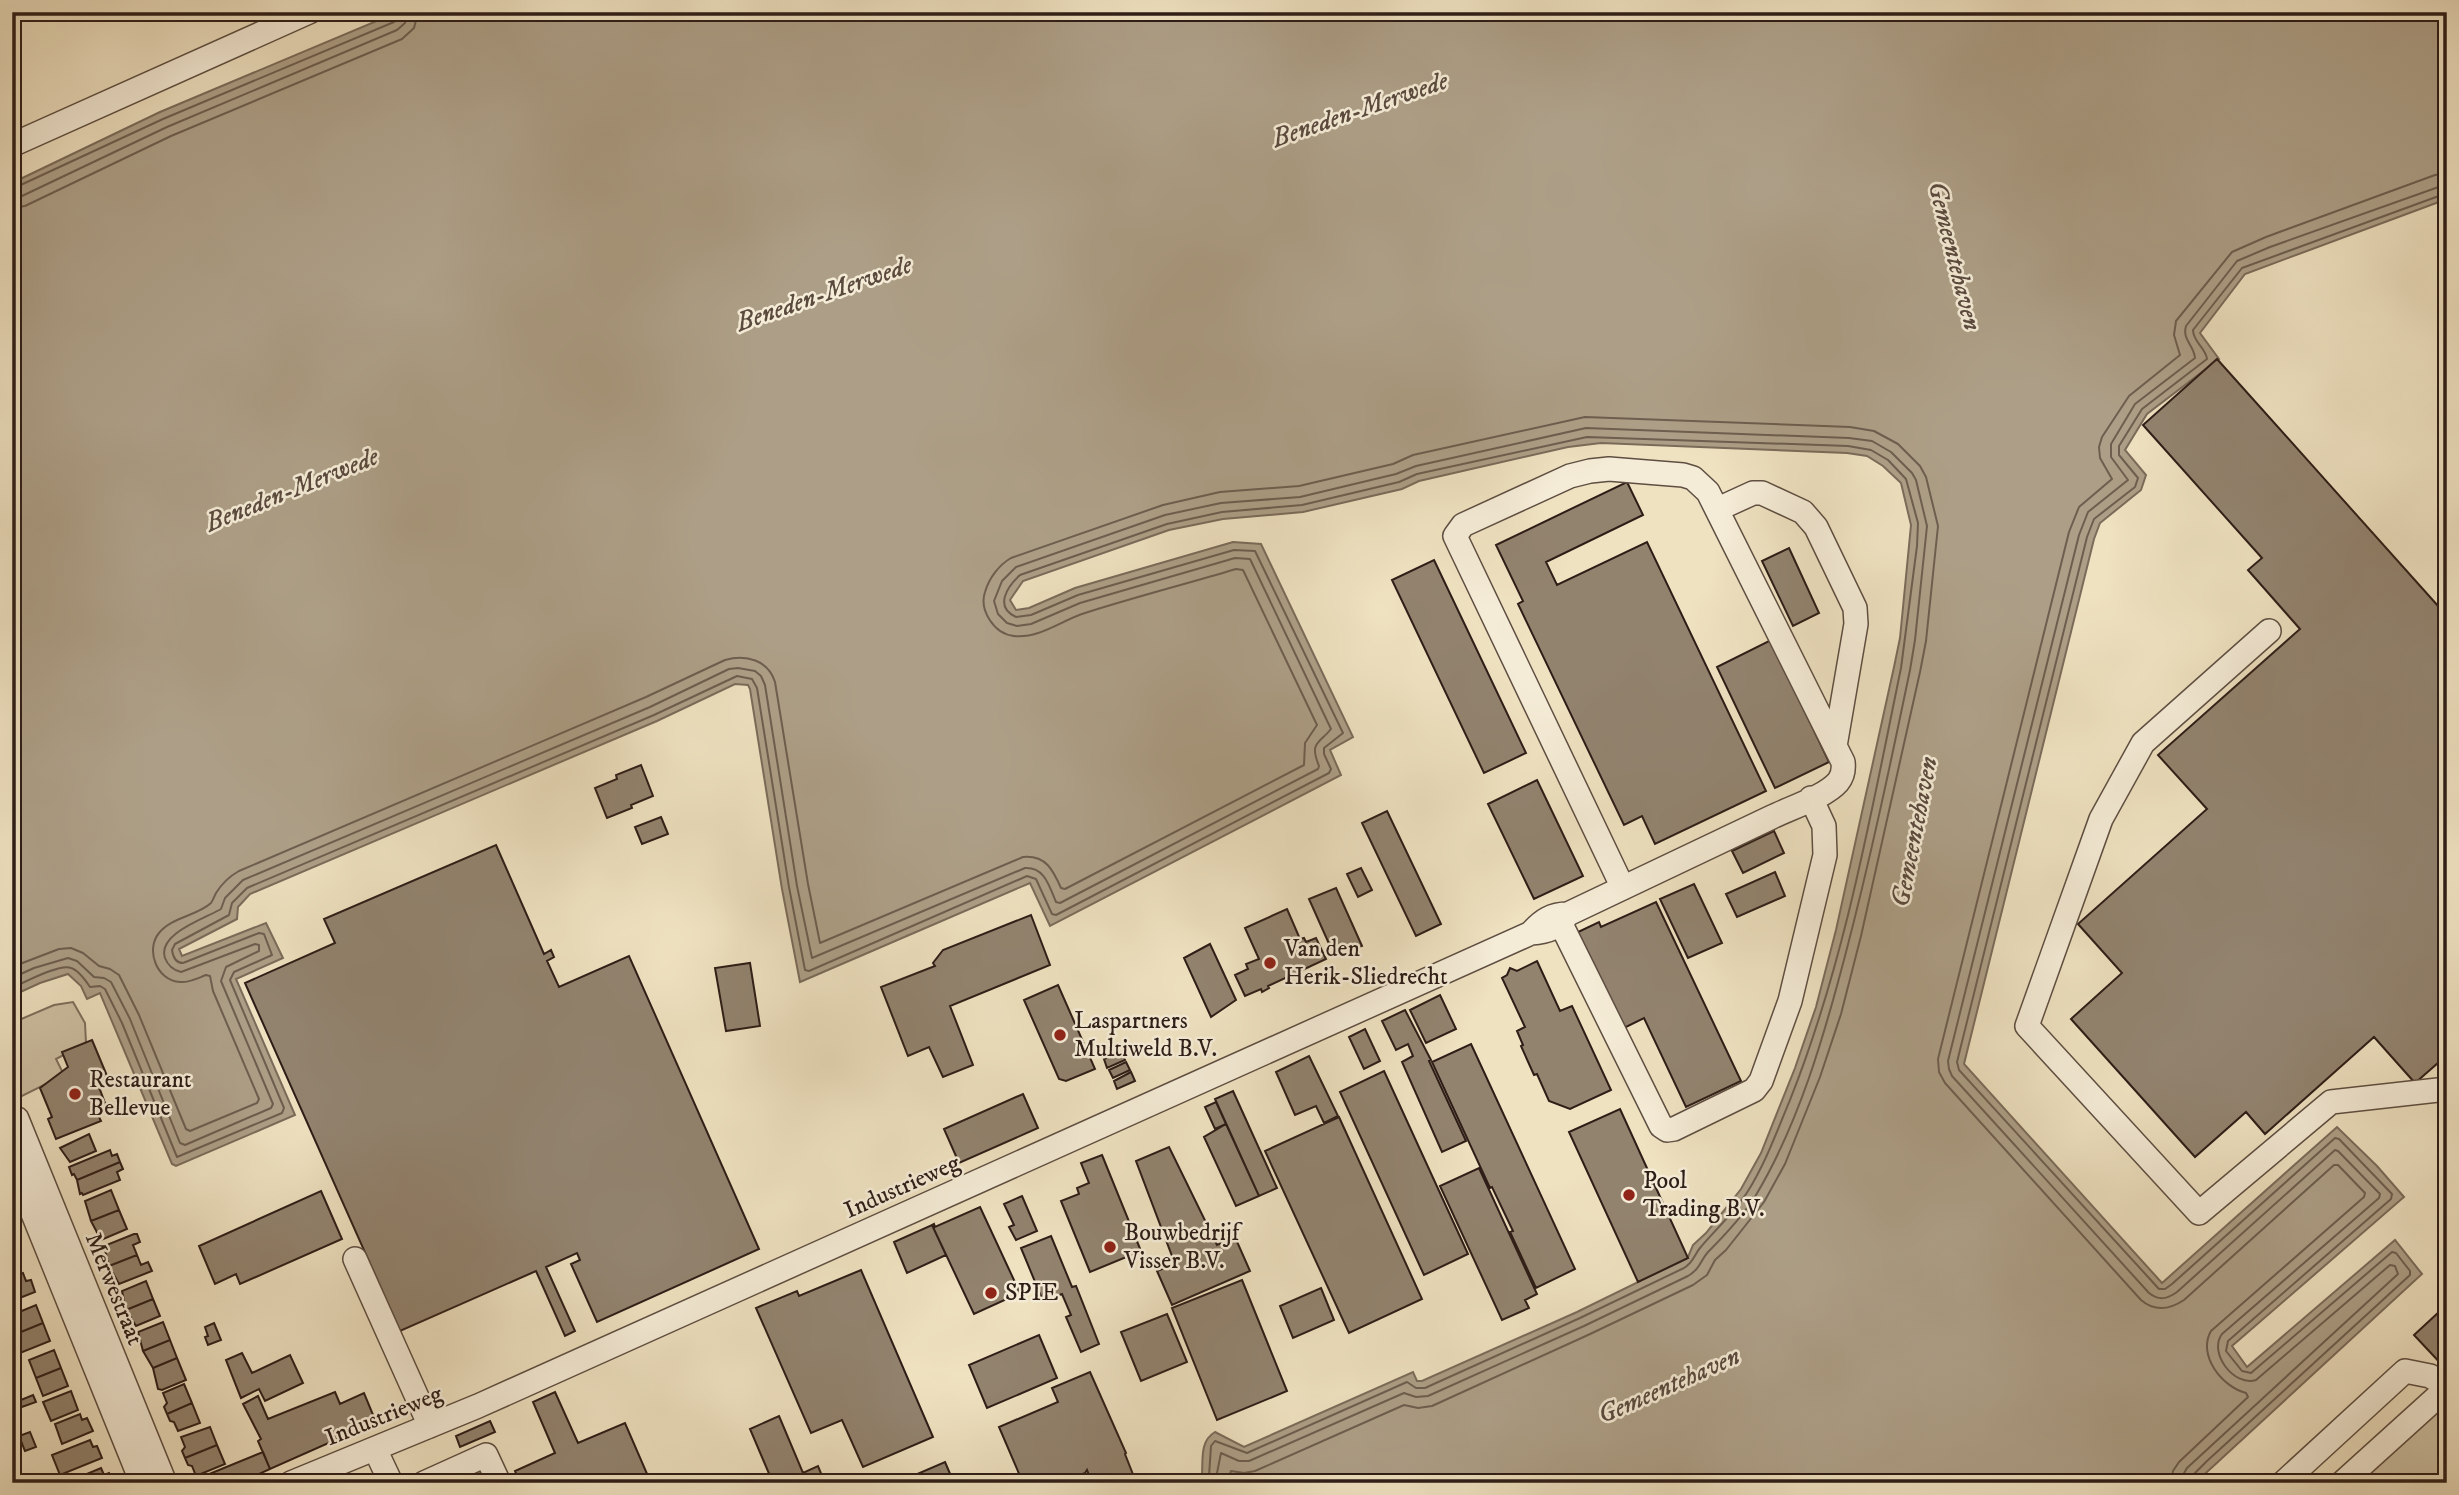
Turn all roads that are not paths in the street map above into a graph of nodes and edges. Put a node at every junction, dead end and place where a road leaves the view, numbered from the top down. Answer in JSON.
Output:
{"nodes":[{"id":1,"x":309,"y":12,"type":"edge"},
{"id":2,"x":12,"y":145,"type":"edge"},
{"id":3,"x":1718,"y":509,"type":"junction"},
{"id":4,"x":2269,"y":631,"type":"dead end"},
{"id":5,"x":1835,"y":746,"type":"junction"},
{"id":6,"x":1811,"y":798,"type":"junction"},
{"id":7,"x":1623,"y":888,"type":"junction"},
{"id":8,"x":1564,"y":919,"type":"junction"},
{"id":9,"x":2447,"y":1089,"type":"edge"},
{"id":10,"x":12,"y":1119,"type":"edge"},
{"id":11,"x":12,"y":1162,"type":"edge"},
{"id":12,"x":355,"y":1259,"type":"dead end"},
{"id":13,"x":2447,"y":1387,"type":"edge"},
{"id":14,"x":430,"y":1426,"type":"junction"},
{"id":15,"x":375,"y":1449,"type":"junction"},
{"id":16,"x":158,"y":1482,"type":"edge"},
{"id":17,"x":291,"y":1483,"type":"edge"},
{"id":18,"x":391,"y":1483,"type":"edge"},
{"id":19,"x":424,"y":1483,"type":"edge"},
{"id":20,"x":499,"y":1483,"type":"edge"},
{"id":21,"x":2283,"y":1483,"type":"edge"},
{"id":22,"x":2342,"y":1483,"type":"edge"}],
"edges":[{"from":1,"to":2,"type":"street"},
{"from":3,"to":5,"type":"street"},
{"from":3,"to":5,"type":"street"},
{"from":3,"to":7,"type":"street"},
{"from":4,"to":9,"type":"street"},
{"from":5,"to":6,"type":"street","name":"Industrieweg"},
{"from":6,"to":7,"type":"street","name":"Industrieweg"},
{"from":6,"to":8,"type":"street"},
{"from":7,"to":8,"type":"street","name":"Industrieweg"},
{"from":8,"to":14,"type":"street","name":"Industrieweg"},
{"from":10,"to":16,"type":"street","name":"Merwestraat"},
{"from":11,"to":16,"type":"street","name":"Merwestraat"},
{"from":12,"to":14,"type":"street"},
{"from":13,"to":21,"type":"street"},
{"from":13,"to":22,"type":"street"},
{"from":14,"to":15,"type":"street","name":"Industrieweg"},
{"from":15,"to":17,"type":"street","name":"Industrieweg"},
{"from":15,"to":18,"type":"street"},
{"from":19,"to":20,"type":"street"}]}
